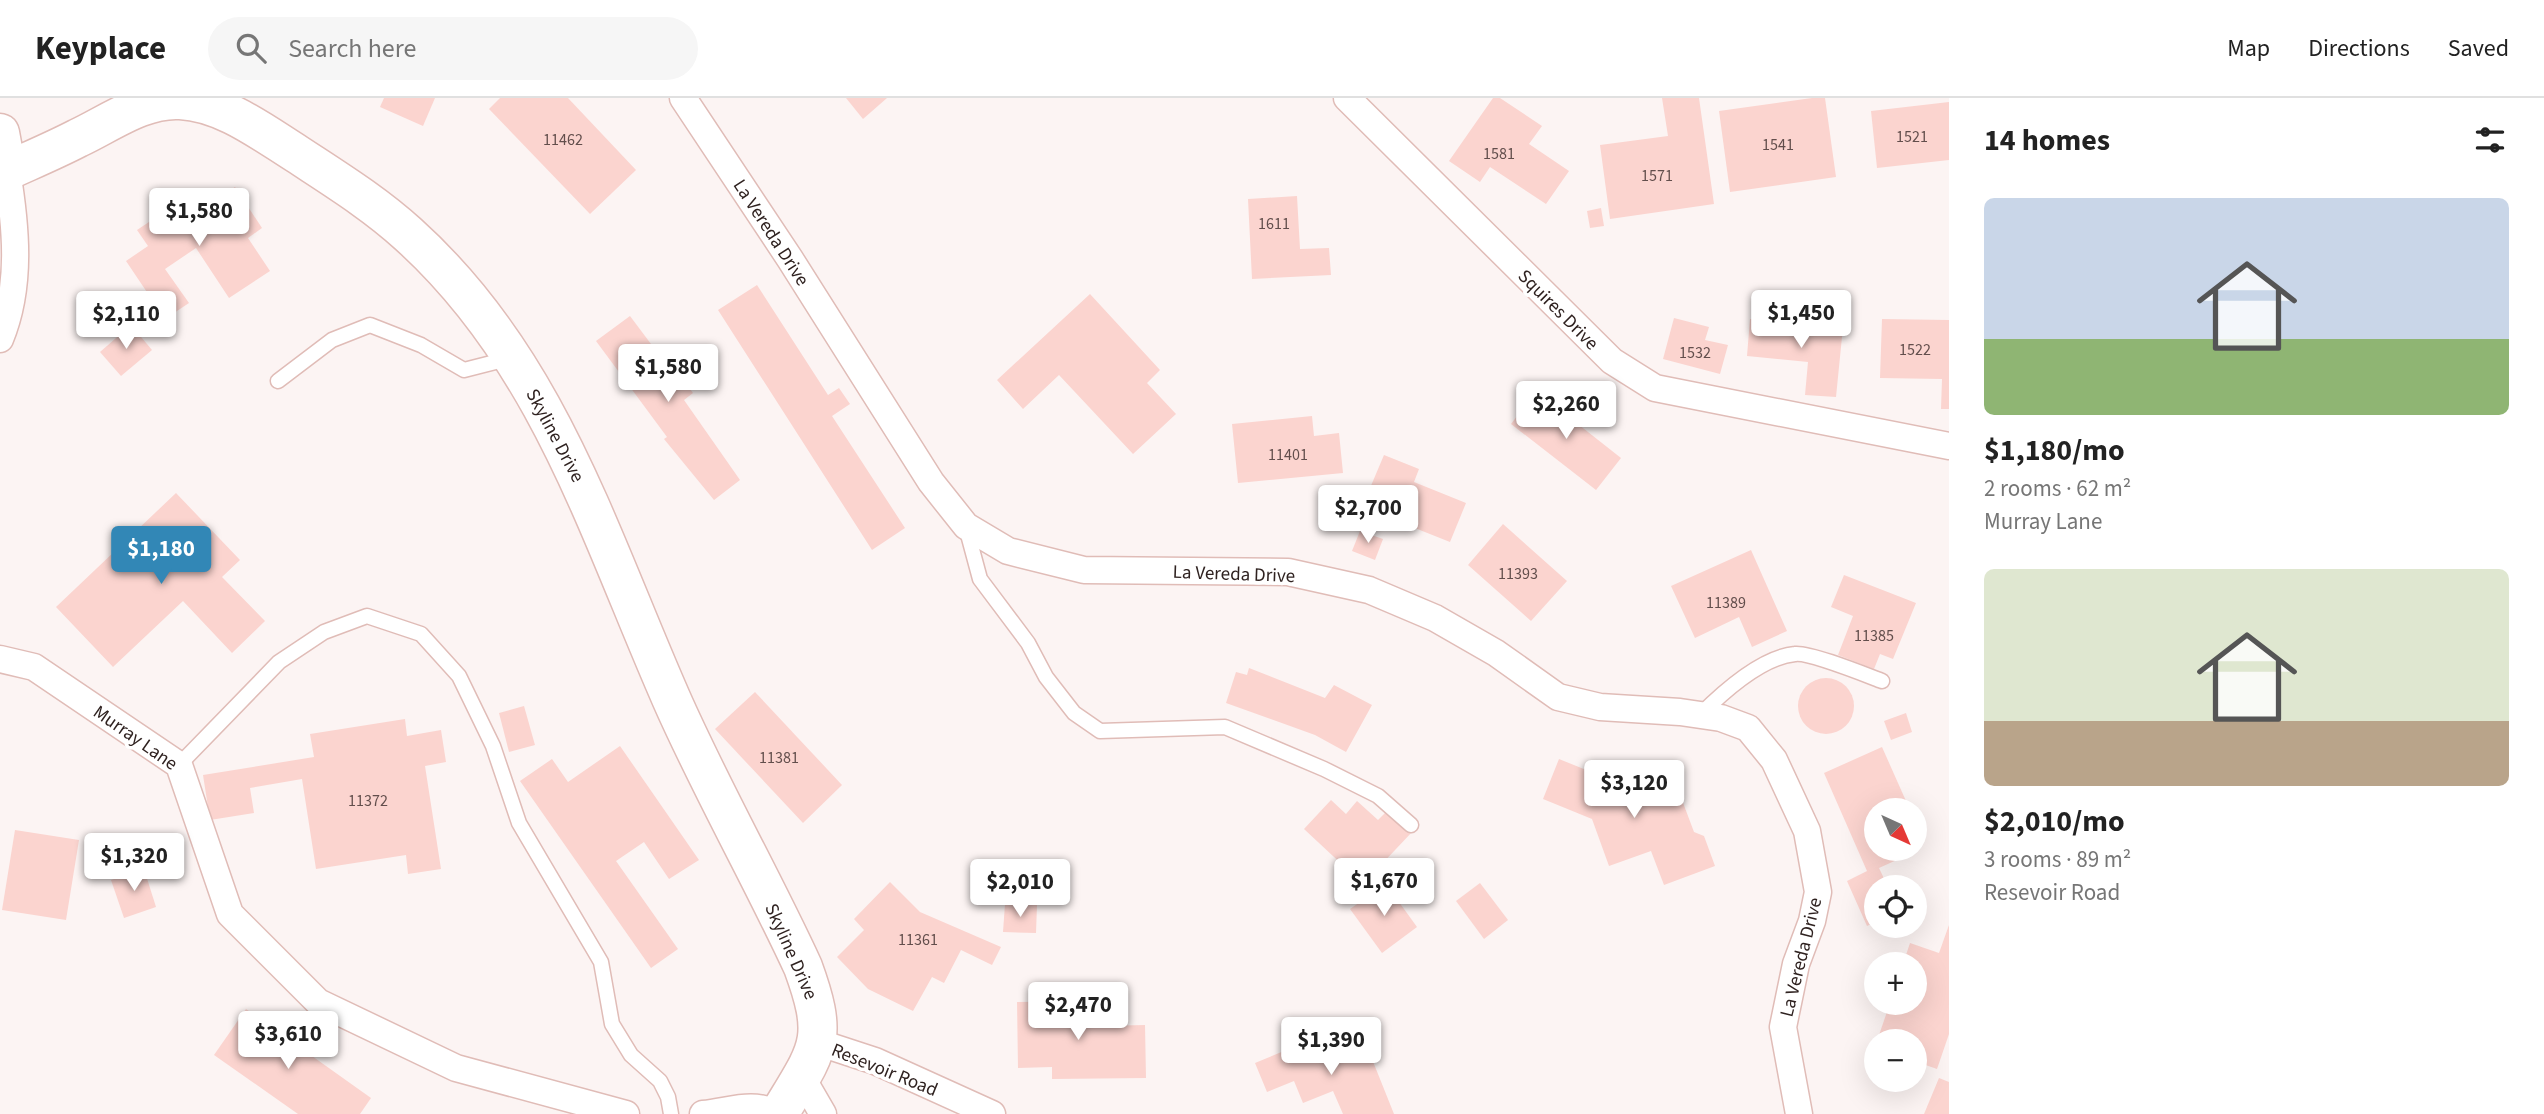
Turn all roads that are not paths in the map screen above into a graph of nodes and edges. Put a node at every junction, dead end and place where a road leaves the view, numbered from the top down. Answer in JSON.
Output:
{"nodes":[{"id":1,"x":683,"y":98,"type":"edge"},
{"id":2,"x":1347,"y":98,"type":"edge"},
{"id":3,"x":0,"y":132,"type":"edge"},
{"id":4,"x":7,"y":171,"type":"junction"},
{"id":5,"x":0,"y":340,"type":"edge"},
{"id":6,"x":512,"y":358,"type":"junction"},
{"id":7,"x":278,"y":381,"type":"dead end"},
{"id":8,"x":1949,"y":446,"type":"edge"},
{"id":9,"x":966,"y":526,"type":"junction"},
{"id":10,"x":0,"y":659,"type":"edge"},
{"id":11,"x":1882,"y":681,"type":"dead end"},
{"id":12,"x":1700,"y":715,"type":"junction"},
{"id":13,"x":179,"y":765,"type":"junction"},
{"id":14,"x":1411,"y":825,"type":"dead end"},
{"id":15,"x":817,"y":1042,"type":"junction"},
{"id":16,"x":801,"y":1076,"type":"junction"},
{"id":17,"x":626,"y":1114,"type":"edge"},
{"id":18,"x":671,"y":1114,"type":"edge"},
{"id":19,"x":703,"y":1114,"type":"edge"},
{"id":20,"x":779,"y":1114,"type":"edge"},
{"id":21,"x":823,"y":1114,"type":"edge"},
{"id":22,"x":992,"y":1114,"type":"edge"},
{"id":23,"x":1799,"y":1114,"type":"edge"}],
"edges":[{"from":1,"to":9,"type":"street","name":"La Vereda Drive"},
{"from":2,"to":8,"type":"street","name":"Squires Drive"},
{"from":3,"to":4,"type":"street"},
{"from":4,"to":5,"type":"street"},
{"from":4,"to":6,"type":"street","name":"Skyline Drive"},
{"from":6,"to":7,"type":"lane"},
{"from":6,"to":15,"type":"street","name":"Skyline Drive"},
{"from":9,"to":12,"type":"street","name":"La Vereda Drive"},
{"from":9,"to":14,"type":"lane"},
{"from":10,"to":13,"type":"street","name":"Murray Lane"},
{"from":11,"to":12,"type":"lane"},
{"from":12,"to":23,"type":"street","name":"La Vereda Drive"},
{"from":13,"to":17,"type":"street","name":"Murray Lane"},
{"from":13,"to":18,"type":"lane"},
{"from":15,"to":16,"type":"street","name":"Skyline Drive"},
{"from":15,"to":22,"type":"street","name":"Resevoir Road"},
{"from":16,"to":20,"type":"street","name":"Skyline Drive"},
{"from":16,"to":21,"type":"street"},
{"from":19,"to":20,"type":"street"}]}
